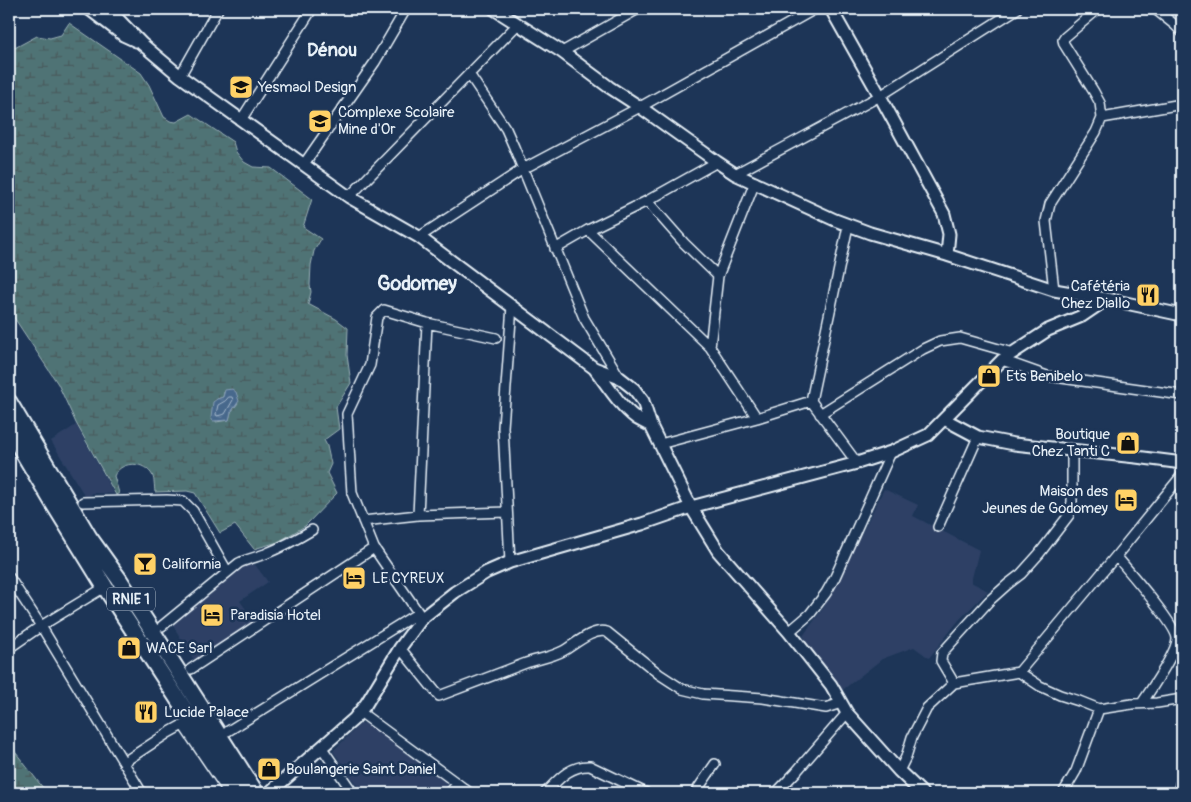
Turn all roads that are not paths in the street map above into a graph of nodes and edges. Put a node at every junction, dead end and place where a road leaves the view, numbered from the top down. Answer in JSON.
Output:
{"nodes":[{"id":1,"x":89,"y":9,"type":"edge"},
{"id":2,"x":104,"y":9,"type":"edge"},
{"id":3,"x":218,"y":9,"type":"edge"},
{"id":4,"x":312,"y":9,"type":"edge"},
{"id":5,"x":406,"y":9,"type":"edge"},
{"id":6,"x":494,"y":9,"type":"edge"},
{"id":7,"x":638,"y":9,"type":"edge"},
{"id":8,"x":815,"y":9,"type":"edge"},
{"id":9,"x":831,"y":9,"type":"edge"},
{"id":10,"x":1017,"y":9,"type":"edge"},
{"id":11,"x":1098,"y":9,"type":"edge"},
{"id":12,"x":1156,"y":9,"type":"edge"},
{"id":13,"x":518,"y":24,"type":"junction"},
{"id":14,"x":1182,"y":32,"type":"edge"},
{"id":15,"x":142,"y":44,"type":"junction"},
{"id":16,"x":562,"y":52,"type":"junction"},
{"id":17,"x":469,"y":74,"type":"junction"},
{"id":18,"x":180,"y":76,"type":"junction"},
{"id":19,"x":880,"y":96,"type":"junction"},
{"id":20,"x":1182,"y":104,"type":"edge"},
{"id":21,"x":640,"y":106,"type":"junction"},
{"id":22,"x":1102,"y":118,"type":"junction"},
{"id":23,"x":241,"y":120,"type":"junction"},
{"id":24,"x":717,"y":162,"type":"junction"},
{"id":25,"x":304,"y":164,"type":"junction"},
{"id":26,"x":523,"y":169,"type":"junction"},
{"id":27,"x":735,"y":174,"type":"junction"},
{"id":28,"x":754,"y":182,"type":"junction"},
{"id":29,"x":349,"y":197,"type":"junction"},
{"id":30,"x":647,"y":201,"type":"junction"},
{"id":31,"x":848,"y":226,"type":"junction"},
{"id":32,"x":588,"y":230,"type":"junction"},
{"id":33,"x":419,"y":237,"type":"junction"},
{"id":34,"x":556,"y":249,"type":"junction"},
{"id":35,"x":947,"y":255,"type":"junction"},
{"id":36,"x":718,"y":276,"type":"junction"},
{"id":37,"x":1054,"y":290,"type":"junction"},
{"id":38,"x":1107,"y":300,"type":"junction"},
{"id":39,"x":512,"y":306,"type":"junction"},
{"id":40,"x":1182,"y":315,"type":"edge"},
{"id":41,"x":427,"y":323,"type":"junction"},
{"id":42,"x":496,"y":338,"type":"dead end"},
{"id":43,"x":710,"y":347,"type":"junction"},
{"id":44,"x":1013,"y":353,"type":"junction"},
{"id":45,"x":1002,"y":360,"type":"junction"},
{"id":46,"x":594,"y":368,"type":"junction"},
{"id":47,"x":620,"y":378,"type":"junction"},
{"id":48,"x":1182,"y":395,"type":"edge"},
{"id":49,"x":810,"y":401,"type":"junction"},
{"id":50,"x":9,"y":402,"type":"edge"},
{"id":51,"x":820,"y":414,"type":"junction"},
{"id":52,"x":757,"y":418,"type":"junction"},
{"id":53,"x":944,"y":418,"type":"junction"},
{"id":54,"x":651,"y":426,"type":"junction"},
{"id":55,"x":9,"y":429,"type":"edge"},
{"id":56,"x":978,"y":437,"type":"junction"},
{"id":57,"x":660,"y":444,"type":"junction"},
{"id":58,"x":1072,"y":450,"type":"junction"},
{"id":59,"x":891,"y":452,"type":"junction"},
{"id":60,"x":857,"y":463,"type":"junction"},
{"id":61,"x":1182,"y":464,"type":"edge"},
{"id":62,"x":1182,"y":475,"type":"edge"},
{"id":63,"x":83,"y":502,"type":"dead end"},
{"id":64,"x":691,"y":506,"type":"junction"},
{"id":65,"x":507,"y":512,"type":"junction"},
{"id":66,"x":418,"y":515,"type":"junction"},
{"id":67,"x":363,"y":521,"type":"junction"},
{"id":68,"x":938,"y":527,"type":"dead end"},
{"id":69,"x":312,"y":530,"type":"dead end"},
{"id":70,"x":374,"y":548,"type":"junction"},
{"id":71,"x":1116,"y":556,"type":"junction"},
{"id":72,"x":510,"y":562,"type":"junction"},
{"id":73,"x":227,"y":572,"type":"junction"},
{"id":74,"x":9,"y":577,"type":"edge"},
{"id":75,"x":105,"y":587,"type":"junction"},
{"id":76,"x":420,"y":615,"type":"junction"},
{"id":77,"x":41,"y":626,"type":"junction"},
{"id":78,"x":162,"y":626,"type":"dead end"},
{"id":79,"x":790,"y":632,"type":"junction"},
{"id":80,"x":9,"y":648,"type":"edge"},
{"id":81,"x":400,"y":648,"type":"junction"},
{"id":82,"x":191,"y":669,"type":"dead end"},
{"id":83,"x":1019,"y":672,"type":"junction"},
{"id":84,"x":954,"y":683,"type":"junction"},
{"id":85,"x":1182,"y":699,"type":"edge"},
{"id":86,"x":1142,"y":703,"type":"junction"},
{"id":87,"x":844,"y":708,"type":"junction"},
{"id":88,"x":1099,"y":709,"type":"junction"},
{"id":89,"x":360,"y":712,"type":"junction"},
{"id":90,"x":187,"y":722,"type":"junction"},
{"id":91,"x":228,"y":732,"type":"dead end"},
{"id":92,"x":322,"y":748,"type":"junction"},
{"id":93,"x":124,"y":762,"type":"junction"},
{"id":94,"x":716,"y":764,"type":"dead end"},
{"id":95,"x":899,"y":771,"type":"junction"},
{"id":96,"x":1182,"y":777,"type":"edge"},
{"id":97,"x":458,"y":784,"type":"junction"},
{"id":98,"x":142,"y":793,"type":"edge"},
{"id":99,"x":229,"y":793,"type":"edge"},
{"id":100,"x":239,"y":793,"type":"edge"},
{"id":101,"x":256,"y":793,"type":"edge"},
{"id":102,"x":268,"y":793,"type":"edge"},
{"id":103,"x":353,"y":793,"type":"edge"},
{"id":104,"x":449,"y":793,"type":"edge"},
{"id":105,"x":470,"y":793,"type":"edge"},
{"id":106,"x":545,"y":793,"type":"edge"},
{"id":107,"x":646,"y":793,"type":"edge"},
{"id":108,"x":695,"y":793,"type":"edge"},
{"id":109,"x":776,"y":793,"type":"edge"},
{"id":110,"x":922,"y":793,"type":"edge"},
{"id":111,"x":1063,"y":793,"type":"edge"},
{"id":112,"x":1178,"y":793,"type":"edge"}],
"edges":[{"from":1,"to":15,"type":"main road"},
{"from":2,"to":15,"type":"main road"},
{"from":3,"to":18,"type":"street"},
{"from":4,"to":23,"type":"street"},
{"from":5,"to":25,"type":"street"},
{"from":6,"to":13,"type":"main road"},
{"from":7,"to":16,"type":"street"},
{"from":8,"to":21,"type":"street"},
{"from":9,"to":19,"type":"main road"},
{"from":10,"to":19,"type":"street"},
{"from":11,"to":22,"type":"street"},
{"from":12,"to":14,"type":"street"},
{"from":13,"to":16,"type":"main road"},
{"from":13,"to":17,"type":"street"},
{"from":15,"to":18,"type":"main road"},
{"from":16,"to":21,"type":"main road"},
{"from":17,"to":26,"type":"street"},
{"from":17,"to":29,"type":"street"},
{"from":18,"to":23,"type":"main road"},
{"from":19,"to":27,"type":"street"},
{"from":19,"to":35,"type":"main road"},
{"from":20,"to":22,"type":"street"},
{"from":21,"to":24,"type":"main road"},
{"from":21,"to":26,"type":"street"},
{"from":22,"to":37,"type":"street"},
{"from":23,"to":25,"type":"main road"},
{"from":24,"to":27,"type":"main road"},
{"from":24,"to":30,"type":"street"},
{"from":25,"to":29,"type":"main road"},
{"from":26,"to":33,"type":"street"},
{"from":26,"to":34,"type":"street"},
{"from":27,"to":28,"type":"main road"},
{"from":28,"to":31,"type":"main road"},
{"from":28,"to":36,"type":"street"},
{"from":29,"to":33,"type":"main road"},
{"from":30,"to":32,"type":"street"},
{"from":30,"to":36,"type":"street"},
{"from":31,"to":35,"type":"main road"},
{"from":31,"to":49,"type":"street"},
{"from":32,"to":34,"type":"street"},
{"from":32,"to":43,"type":"street"},
{"from":33,"to":39,"type":"main road"},
{"from":34,"to":47,"type":"street"},
{"from":35,"to":37,"type":"main road"},
{"from":36,"to":43,"type":"street"},
{"from":37,"to":38,"type":"main road"},
{"from":38,"to":40,"type":"main road"},
{"from":38,"to":44,"type":"main road"},
{"from":39,"to":46,"type":"main road"},
{"from":39,"to":65,"type":"street"},
{"from":41,"to":42,"type":"street"},
{"from":41,"to":66,"type":"street"},
{"from":41,"to":67,"type":"street"},
{"from":43,"to":52,"type":"street"},
{"from":44,"to":45,"type":"main road"},
{"from":44,"to":51,"type":"street"},
{"from":45,"to":48,"type":"street"},
{"from":45,"to":53,"type":"main road"},
{"from":46,"to":47,"type":"main road"},
{"from":46,"to":54,"type":"main road"},
{"from":47,"to":54,"type":"main road"},
{"from":49,"to":51,"type":"street"},
{"from":49,"to":52,"type":"street"},
{"from":50,"to":101,"type":"highway","number":"RNIE 1"},
{"from":51,"to":60,"type":"street"},
{"from":52,"to":57,"type":"street"},
{"from":53,"to":56,"type":"main road"},
{"from":53,"to":59,"type":"main road"},
{"from":54,"to":57,"type":"main road"},
{"from":55,"to":75,"type":"highway","number":"RNIE 1"},
{"from":56,"to":58,"type":"main road"},
{"from":56,"to":68,"type":"street"},
{"from":57,"to":64,"type":"main road"},
{"from":58,"to":61,"type":"main road"},
{"from":58,"to":84,"type":"street"},
{"from":59,"to":60,"type":"main road"},
{"from":59,"to":79,"type":"street"},
{"from":60,"to":64,"type":"main road"},
{"from":62,"to":71,"type":"street"},
{"from":63,"to":73,"type":"street"},
{"from":64,"to":72,"type":"main road"},
{"from":64,"to":79,"type":"main road"},
{"from":65,"to":66,"type":"street"},
{"from":65,"to":72,"type":"street"},
{"from":66,"to":67,"type":"street"},
{"from":67,"to":70,"type":"street"},
{"from":69,"to":73,"type":"street"},
{"from":70,"to":76,"type":"street"},
{"from":70,"to":82,"type":"street"},
{"from":71,"to":83,"type":"street"},
{"from":71,"to":86,"type":"street"},
{"from":72,"to":76,"type":"main road"},
{"from":73,"to":78,"type":"street"},
{"from":74,"to":77,"type":"street"},
{"from":75,"to":77,"type":"street"},
{"from":75,"to":90,"type":"highway","number":"RNIE 1"},
{"from":76,"to":81,"type":"main road"},
{"from":76,"to":91,"type":"street"},
{"from":77,"to":80,"type":"street"},
{"from":77,"to":93,"type":"street"},
{"from":79,"to":87,"type":"main road"},
{"from":81,"to":87,"type":"street"},
{"from":81,"to":89,"type":"main road"},
{"from":83,"to":84,"type":"street"},
{"from":83,"to":88,"type":"street"},
{"from":84,"to":95,"type":"street"},
{"from":85,"to":86,"type":"street"},
{"from":86,"to":88,"type":"street"},
{"from":87,"to":95,"type":"main road"},
{"from":87,"to":109,"type":"street"},
{"from":88,"to":111,"type":"street"},
{"from":89,"to":92,"type":"main road"},
{"from":89,"to":97,"type":"street"},
{"from":90,"to":93,"type":"street"},
{"from":90,"to":99,"type":"street"},
{"from":90,"to":100,"type":"highway","number":"RNIE 1"},
{"from":92,"to":102,"type":"main road"},
{"from":92,"to":103,"type":"street"},
{"from":93,"to":98,"type":"street"},
{"from":94,"to":108,"type":"street"},
{"from":95,"to":110,"type":"main road"},
{"from":96,"to":112,"type":"street"},
{"from":97,"to":104,"type":"street"},
{"from":97,"to":105,"type":"street"},
{"from":106,"to":107,"type":"street"}]}
